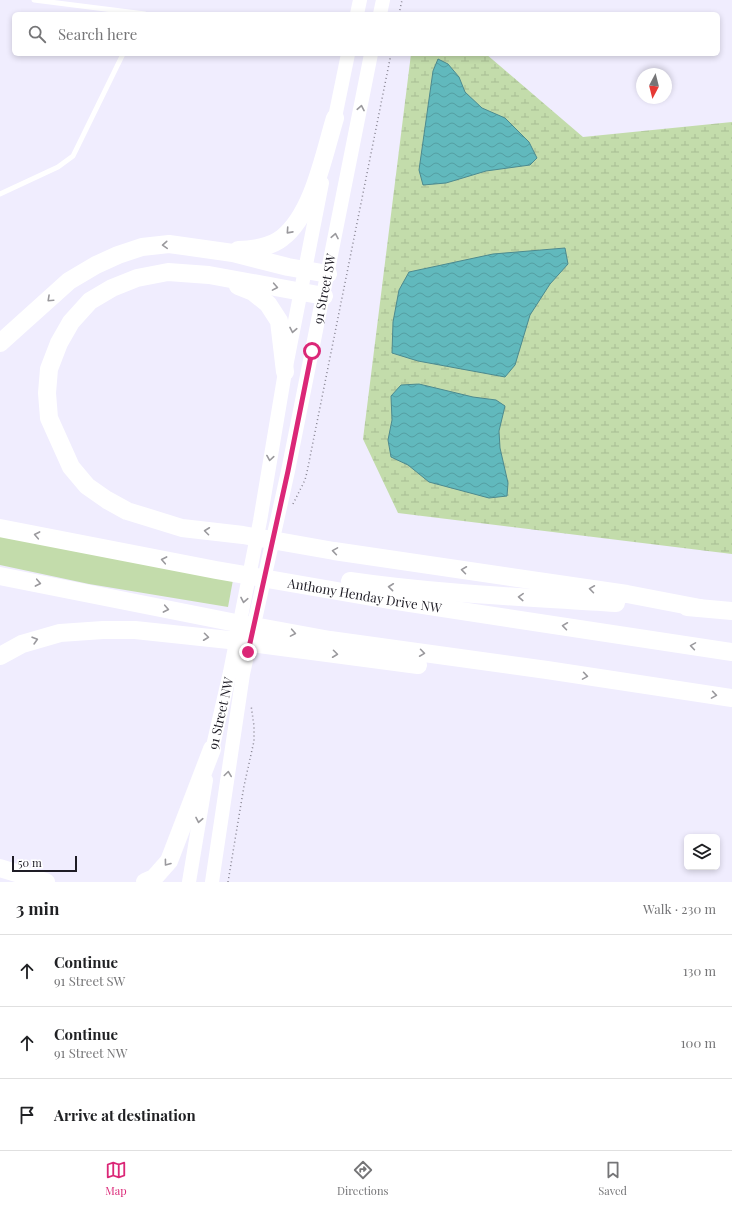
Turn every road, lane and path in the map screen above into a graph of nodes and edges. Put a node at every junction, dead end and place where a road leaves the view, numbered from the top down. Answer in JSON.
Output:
{"nodes":[{"id":1,"x":34,"y":0,"type":"edge"},
{"id":2,"x":360,"y":0,"type":"edge"},
{"id":3,"x":383,"y":0,"type":"edge"},
{"id":4,"x":402,"y":0,"type":"edge"},
{"id":5,"x":128,"y":12,"type":"edge"},
{"id":6,"x":357,"y":12,"type":"edge"},
{"id":7,"x":380,"y":12,"type":"edge"},
{"id":8,"x":399,"y":12,"type":"edge"},
{"id":9,"x":122,"y":56,"type":"edge"},
{"id":10,"x":348,"y":56,"type":"edge"},
{"id":11,"x":371,"y":56,"type":"edge"},
{"id":12,"x":391,"y":56,"type":"edge"},
{"id":13,"x":335,"y":118,"type":"junction"},
{"id":14,"x":0,"y":194,"type":"edge"},
{"id":15,"x":204,"y":249,"type":"junction"},
{"id":16,"x":305,"y":270,"type":"junction"},
{"id":17,"x":328,"y":274,"type":"junction"},
{"id":18,"x":209,"y":275,"type":"junction"},
{"id":19,"x":301,"y":292,"type":"junction"},
{"id":20,"x":324,"y":296,"type":"junction"},
{"id":21,"x":0,"y":343,"type":"edge"},
{"id":22,"x":285,"y":372,"type":"junction"},
{"id":23,"x":291,"y":508,"type":"dead end"},
{"id":24,"x":260,"y":520,"type":"joint"},
{"id":25,"x":276,"y":524,"type":"joint"},
{"id":26,"x":0,"y":528,"type":"edge"},
{"id":27,"x":216,"y":570,"type":"junction"},
{"id":28,"x":0,"y":576,"type":"edge"},
{"id":29,"x":700,"y":608,"type":"junction"},
{"id":30,"x":732,"y":611,"type":"edge"},
{"id":31,"x":732,"y":652,"type":"edge"},
{"id":32,"x":0,"y":656,"type":"edge"},
{"id":33,"x":547,"y":670,"type":"junction"},
{"id":34,"x":236,"y":673,"type":"junction"},
{"id":35,"x":732,"y":698,"type":"edge"},
{"id":36,"x":251,"y":704,"type":"dead end"},
{"id":37,"x":212,"y":749,"type":"junction"},
{"id":38,"x":0,"y":868,"type":"edge"},
{"id":39,"x":46,"y":882,"type":"edge"},
{"id":40,"x":146,"y":882,"type":"edge"},
{"id":41,"x":189,"y":882,"type":"edge"},
{"id":42,"x":212,"y":882,"type":"edge"},
{"id":43,"x":228,"y":882,"type":"edge"}],
"edges":[{"from":1,"to":5,"type":"lane"},
{"from":2,"to":6,"type":"main road"},
{"from":3,"to":7,"type":"main road"},
{"from":4,"to":8,"type":"path"},
{"from":9,"to":14,"type":"lane"},
{"from":10,"to":13,"type":"main road","name":"91 Street SW"},
{"from":17,"to":11,"type":"main road","name":"91 Street SW","one_way":true},
{"from":12,"to":23,"type":"path"},
{"from":13,"to":15,"type":"highway","one_way":true},
{"from":13,"to":16,"type":"main road","name":"91 Street SW"},
{"from":15,"to":16,"type":"highway"},
{"from":15,"to":21,"type":"highway","one_way":true},
{"from":16,"to":17,"type":"highway"},
{"from":16,"to":19,"type":"main road","name":"91 Street SW"},
{"from":17,"to":20,"type":"main road","name":"91 Street SW"},
{"from":18,"to":19,"type":"highway","one_way":true},
{"from":18,"to":22,"type":"highway"},
{"from":29,"to":18,"type":"highway","one_way":true},
{"from":19,"to":20,"type":"highway"},
{"from":19,"to":22,"type":"main road","name":"91 Street SW","one_way":true},
{"from":20,"to":25,"type":"main road","name":"91 Street SW"},
{"from":22,"to":24,"type":"main road","name":"91 Street SW","one_way":true},
{"from":24,"to":34,"type":"main road","name":"91 Street NW","one_way":true},
{"from":25,"to":34,"type":"main road","name":"91 Street NW"},
{"from":27,"to":26,"type":"highway","name":"Anthony Henday Drive NW","one_way":true},
{"from":29,"to":27,"type":"highway","one_way":true},
{"from":31,"to":27,"type":"highway","name":"Anthony Henday Drive NW","one_way":true},
{"from":28,"to":33,"type":"highway","one_way":true},
{"from":29,"to":30,"type":"highway"},
{"from":32,"to":33,"type":"highway","one_way":true},
{"from":33,"to":35,"type":"highway","one_way":true},
{"from":34,"to":37,"type":"main road","name":"91 Street NW"},
{"from":42,"to":34,"type":"main road","name":"91 Street NW","one_way":true},
{"from":36,"to":43,"type":"path"},
{"from":37,"to":40,"type":"highway","one_way":true},
{"from":37,"to":41,"type":"main road","name":"91 Street NW","one_way":true},
{"from":38,"to":39,"type":"highway"}]}
